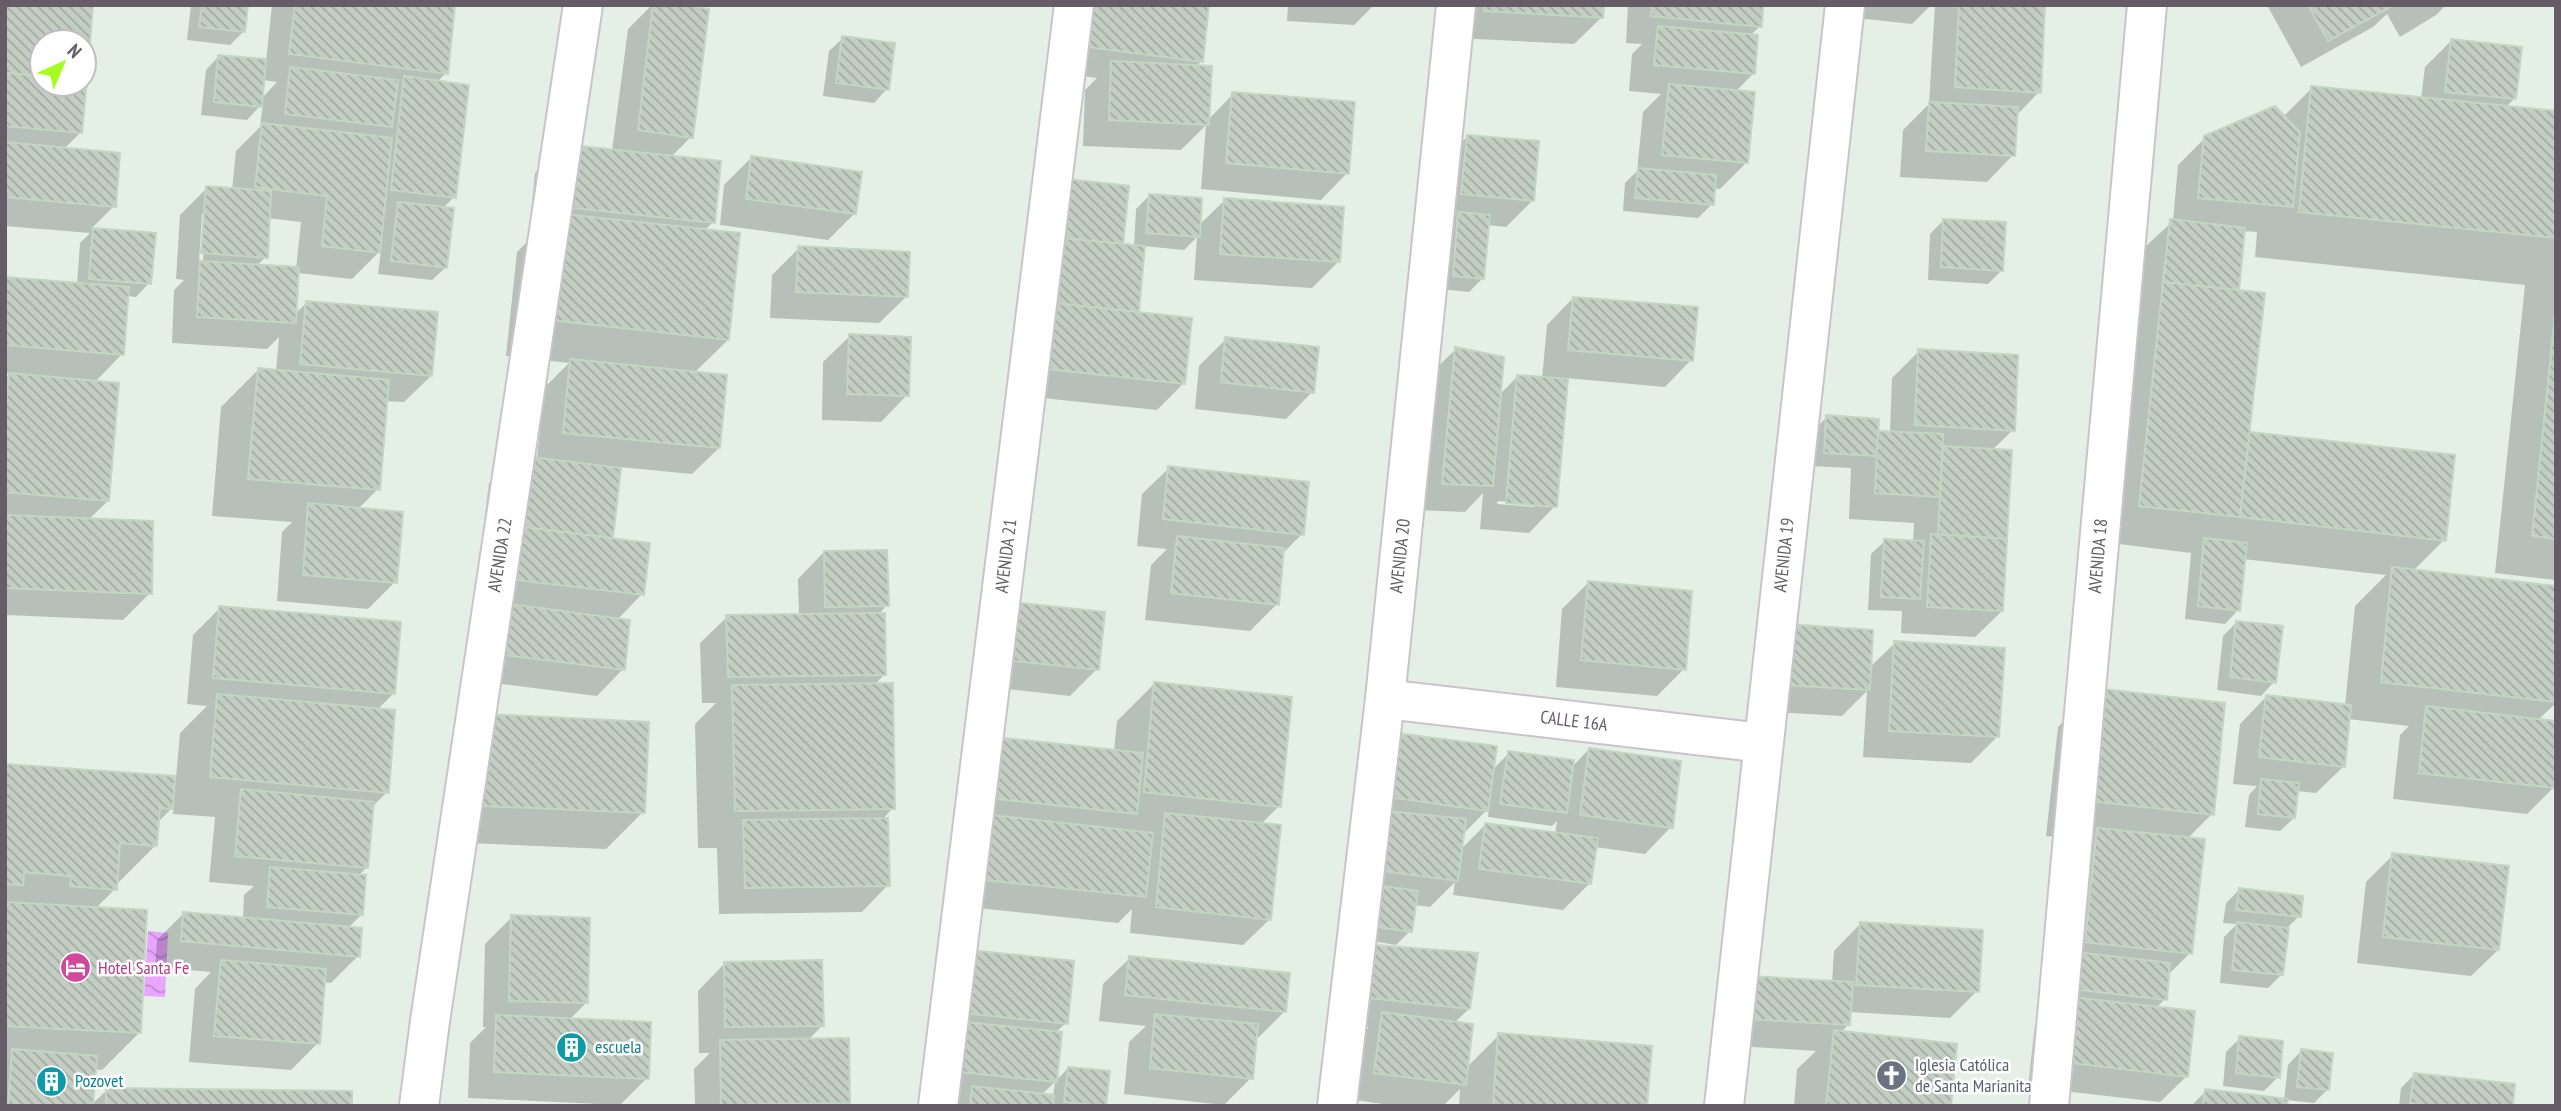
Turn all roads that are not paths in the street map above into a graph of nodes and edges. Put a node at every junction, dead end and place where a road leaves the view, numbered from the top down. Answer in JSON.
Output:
{"nodes":[{"id":1,"x":583,"y":5,"type":"edge"},
{"id":2,"x":1074,"y":5,"type":"edge"},
{"id":3,"x":1456,"y":5,"type":"edge"},
{"id":4,"x":1844,"y":5,"type":"edge"},
{"id":5,"x":2147,"y":5,"type":"edge"},
{"id":6,"x":1385,"y":699,"type":"junction"},
{"id":7,"x":1763,"y":743,"type":"junction"},
{"id":8,"x":419,"y":1106,"type":"edge"},
{"id":9,"x":938,"y":1106,"type":"edge"},
{"id":10,"x":1337,"y":1106,"type":"edge"},
{"id":11,"x":1724,"y":1106,"type":"edge"},
{"id":12,"x":2049,"y":1106,"type":"edge"}],
"edges":[{"from":1,"to":8,"type":"street","name":"AVENIDA 22"},
{"from":2,"to":9,"type":"street","name":"AVENIDA 21"},
{"from":3,"to":6,"type":"street","name":"AVENIDA 20"},
{"from":4,"to":7,"type":"street","name":"AVENIDA 19"},
{"from":5,"to":12,"type":"street","name":"AVENIDA 18"},
{"from":6,"to":7,"type":"street","name":"CALLE 16A"},
{"from":6,"to":10,"type":"street","name":"AVENIDA 20"},
{"from":7,"to":11,"type":"street","name":"AVENIDA 19"}]}
